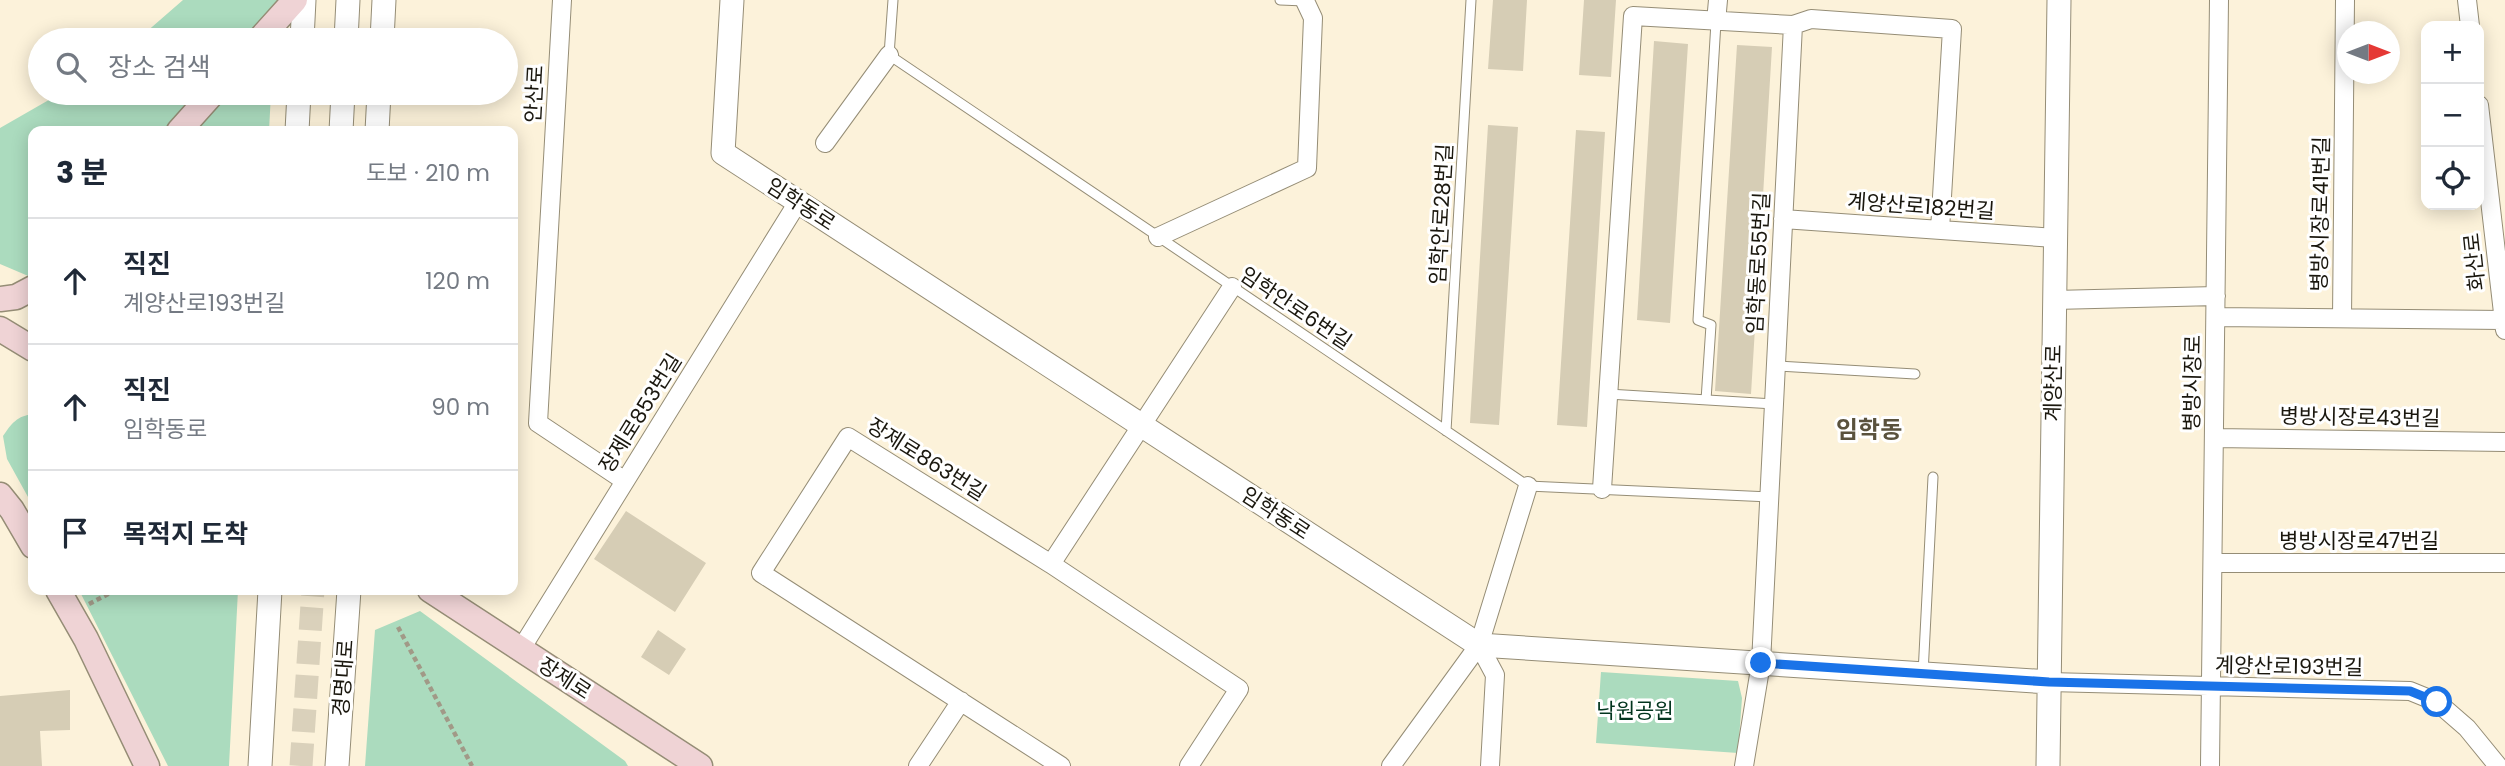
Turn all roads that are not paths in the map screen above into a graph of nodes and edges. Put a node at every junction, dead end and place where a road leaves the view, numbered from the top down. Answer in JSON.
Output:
{"nodes":[{"id":1,"x":295,"y":0,"type":"edge"},
{"id":2,"x":304,"y":0,"type":"edge"},
{"id":3,"x":348,"y":0,"type":"edge"},
{"id":4,"x":384,"y":0,"type":"edge"},
{"id":5,"x":562,"y":0,"type":"edge"},
{"id":6,"x":732,"y":0,"type":"edge"},
{"id":7,"x":893,"y":0,"type":"edge"},
{"id":8,"x":1280,"y":0,"type":"edge"},
{"id":9,"x":1471,"y":0,"type":"edge"},
{"id":10,"x":1718,"y":0,"type":"edge"},
{"id":11,"x":2059,"y":0,"type":"edge"},
{"id":12,"x":2219,"y":0,"type":"edge"},
{"id":13,"x":2346,"y":0,"type":"edge"},
{"id":14,"x":2467,"y":0,"type":"edge"},
{"id":15,"x":1305,"y":1,"type":"edge"},
{"id":16,"x":2469,"y":21,"type":"edge"},
{"id":17,"x":1716,"y":22,"type":"junction"},
{"id":18,"x":1793,"y":25,"type":"junction"},
{"id":19,"x":270,"y":28,"type":"edge"},
{"id":20,"x":303,"y":28,"type":"edge"},
{"id":21,"x":347,"y":28,"type":"edge"},
{"id":22,"x":383,"y":28,"type":"edge"},
{"id":23,"x":890,"y":55,"type":"junction"},
{"id":24,"x":202,"y":105,"type":"edge"},
{"id":25,"x":298,"y":105,"type":"edge"},
{"id":26,"x":342,"y":105,"type":"edge"},
{"id":27,"x":378,"y":105,"type":"edge"},
{"id":28,"x":183,"y":126,"type":"edge"},
{"id":29,"x":297,"y":126,"type":"edge"},
{"id":30,"x":341,"y":126,"type":"edge"},
{"id":31,"x":377,"y":126,"type":"edge"},
{"id":32,"x":825,"y":143,"type":"dead end"},
{"id":33,"x":2484,"y":147,"type":"edge"},
{"id":34,"x":798,"y":202,"type":"junction"},
{"id":35,"x":1783,"y":219,"type":"junction"},
{"id":36,"x":1940,"y":230,"type":"junction"},
{"id":37,"x":1158,"y":237,"type":"junction"},
{"id":38,"x":2055,"y":238,"type":"junction"},
{"id":39,"x":1232,"y":287,"type":"junction"},
{"id":40,"x":28,"y":291,"type":"edge"},
{"id":41,"x":2216,"y":296,"type":"junction"},
{"id":42,"x":0,"y":299,"type":"edge"},
{"id":43,"x":2054,"y":300,"type":"junction"},
{"id":44,"x":2216,"y":317,"type":"junction"},
{"id":45,"x":2342,"y":318,"type":"junction"},
{"id":46,"x":2504,"y":325,"type":"edge"},
{"id":47,"x":0,"y":329,"type":"edge"},
{"id":48,"x":28,"y":346,"type":"edge"},
{"id":49,"x":1776,"y":366,"type":"junction"},
{"id":50,"x":1915,"y":374,"type":"dead end"},
{"id":51,"x":1608,"y":394,"type":"junction"},
{"id":52,"x":1706,"y":400,"type":"junction"},
{"id":53,"x":1774,"y":404,"type":"junction"},
{"id":54,"x":1142,"y":425,"type":"junction"},
{"id":55,"x":1446,"y":431,"type":"junction"},
{"id":56,"x":2214,"y":438,"type":"junction"},
{"id":57,"x":2505,"y":442,"type":"edge"},
{"id":58,"x":1933,"y":477,"type":"dead end"},
{"id":59,"x":625,"y":481,"type":"junction"},
{"id":60,"x":1528,"y":486,"type":"junction"},
{"id":61,"x":1602,"y":489,"type":"junction"},
{"id":62,"x":0,"y":495,"type":"edge"},
{"id":63,"x":1770,"y":497,"type":"junction"},
{"id":64,"x":28,"y":537,"type":"edge"},
{"id":65,"x":2213,"y":563,"type":"junction"},
{"id":66,"x":2505,"y":563,"type":"edge"},
{"id":67,"x":1051,"y":564,"type":"junction"},
{"id":68,"x":61,"y":595,"type":"edge"},
{"id":69,"x":270,"y":595,"type":"edge"},
{"id":70,"x":349,"y":595,"type":"edge"},
{"id":71,"x":438,"y":595,"type":"edge"},
{"id":72,"x":1479,"y":645,"type":"junction"},
{"id":73,"x":521,"y":649,"type":"junction"},
{"id":74,"x":1761,"y":663,"type":"junction"},
{"id":75,"x":1923,"y":674,"type":"junction"},
{"id":76,"x":2049,"y":682,"type":"junction"},
{"id":77,"x":2211,"y":687,"type":"junction"},
{"id":78,"x":961,"y":701,"type":"junction"},
{"id":79,"x":147,"y":766,"type":"edge"},
{"id":80,"x":260,"y":766,"type":"edge"},
{"id":81,"x":337,"y":766,"type":"edge"},
{"id":82,"x":700,"y":766,"type":"edge"},
{"id":83,"x":918,"y":766,"type":"edge"},
{"id":84,"x":1061,"y":766,"type":"edge"},
{"id":85,"x":1189,"y":766,"type":"edge"},
{"id":86,"x":1391,"y":766,"type":"edge"},
{"id":87,"x":1489,"y":766,"type":"edge"},
{"id":88,"x":1744,"y":766,"type":"edge"},
{"id":89,"x":2048,"y":766,"type":"edge"},
{"id":90,"x":2210,"y":766,"type":"edge"},
{"id":91,"x":2498,"y":766,"type":"edge"}],
"edges":[{"from":1,"to":19,"type":"main road"},
{"from":2,"to":20,"type":"street"},
{"from":3,"to":21,"type":"street"},
{"from":4,"to":22,"type":"street"},
{"from":5,"to":59,"type":"street","name":"안산로"},
{"from":6,"to":34,"type":"street","name":"임학동로"},
{"from":7,"to":23,"type":"lane"},
{"from":8,"to":15,"type":"lane"},
{"from":9,"to":55,"type":"lane","name":"임학안로28번길"},
{"from":10,"to":17,"type":"street"},
{"from":11,"to":38,"type":"street","name":"계양산로"},
{"from":12,"to":41,"type":"street","name":"병방시장로"},
{"from":13,"to":45,"type":"street","name":"병방시장로41번길"},
{"from":14,"to":16,"type":"street"},
{"from":15,"to":37,"type":"street"},
{"from":17,"to":18,"type":"street"},
{"from":17,"to":51,"type":"street"},
{"from":17,"to":52,"type":"lane"},
{"from":18,"to":35,"type":"street","name":"임학동로55번길"},
{"from":18,"to":36,"type":"street"},
{"from":23,"to":32,"type":"street"},
{"from":23,"to":37,"type":"lane","name":"임학안로6번길"},
{"from":24,"to":28,"type":"main road"},
{"from":25,"to":29,"type":"street"},
{"from":26,"to":30,"type":"street"},
{"from":27,"to":31,"type":"street"},
{"from":33,"to":46,"type":"street","name":"화산로"},
{"from":34,"to":54,"type":"street","name":"임학동로"},
{"from":34,"to":59,"type":"street","name":"장제로853번길"},
{"from":35,"to":36,"type":"street","name":"계양산로182번길"},
{"from":35,"to":49,"type":"street","name":"임학동로55번길"},
{"from":36,"to":38,"type":"street","name":"계양산로182번길"},
{"from":37,"to":39,"type":"lane","name":"임학안로6번길"},
{"from":38,"to":43,"type":"street","name":"계양산로"},
{"from":39,"to":54,"type":"street"},
{"from":39,"to":55,"type":"lane","name":"임학안로6번길"},
{"from":40,"to":42,"type":"main road"},
{"from":41,"to":43,"type":"street"},
{"from":41,"to":44,"type":"street","name":"병방시장로"},
{"from":43,"to":76,"type":"street","name":"계양산로"},
{"from":44,"to":45,"type":"street","name":"병방시장로41번길"},
{"from":44,"to":56,"type":"street","name":"병방시장로"},
{"from":45,"to":46,"type":"street","name":"병방시장로41번길"},
{"from":47,"to":48,"type":"main road"},
{"from":49,"to":50,"type":"lane"},
{"from":49,"to":53,"type":"street","name":"임학동로55번길"},
{"from":51,"to":52,"type":"lane"},
{"from":51,"to":61,"type":"street"},
{"from":52,"to":53,"type":"lane"},
{"from":53,"to":63,"type":"street","name":"임학동로55번길"},
{"from":54,"to":67,"type":"street"},
{"from":54,"to":72,"type":"street","name":"임학동로"},
{"from":55,"to":60,"type":"lane","name":"임학안로6번길"},
{"from":56,"to":57,"type":"street","name":"병방시장로43번길"},
{"from":56,"to":65,"type":"street","name":"병방시장로"},
{"from":58,"to":75,"type":"lane"},
{"from":59,"to":73,"type":"street","name":"장제로853번길"},
{"from":60,"to":61,"type":"lane"},
{"from":60,"to":72,"type":"street"},
{"from":61,"to":63,"type":"lane"},
{"from":62,"to":64,"type":"main road"},
{"from":63,"to":74,"type":"street","name":"임학동로55번길"},
{"from":65,"to":66,"type":"street","name":"병방시장로47번길"},
{"from":65,"to":77,"type":"street","name":"병방시장로"},
{"from":67,"to":78,"type":"street","name":"장제로863번길"},
{"from":67,"to":85,"type":"street","name":"장제로863번길"},
{"from":68,"to":79,"type":"main road"},
{"from":69,"to":80,"type":"street"},
{"from":70,"to":81,"type":"street","name":"경명대로"},
{"from":71,"to":73,"type":"main road","name":"장제로"},
{"from":72,"to":74,"type":"street","name":"임학동로"},
{"from":72,"to":86,"type":"street"},
{"from":72,"to":87,"type":"street"},
{"from":73,"to":82,"type":"main road","name":"장제로"},
{"from":74,"to":75,"type":"street","name":"임학동로"},
{"from":74,"to":88,"type":"street","name":"임학동로55번길"},
{"from":75,"to":76,"type":"street","name":"임학동로"},
{"from":76,"to":77,"type":"street","name":"계양산로193번길"},
{"from":76,"to":89,"type":"street","name":"계양산로"},
{"from":77,"to":90,"type":"street","name":"병방시장로"},
{"from":77,"to":91,"type":"street","name":"계양산로193번길"},
{"from":78,"to":83,"type":"street"},
{"from":78,"to":84,"type":"street","name":"장제로863번길"}]}
